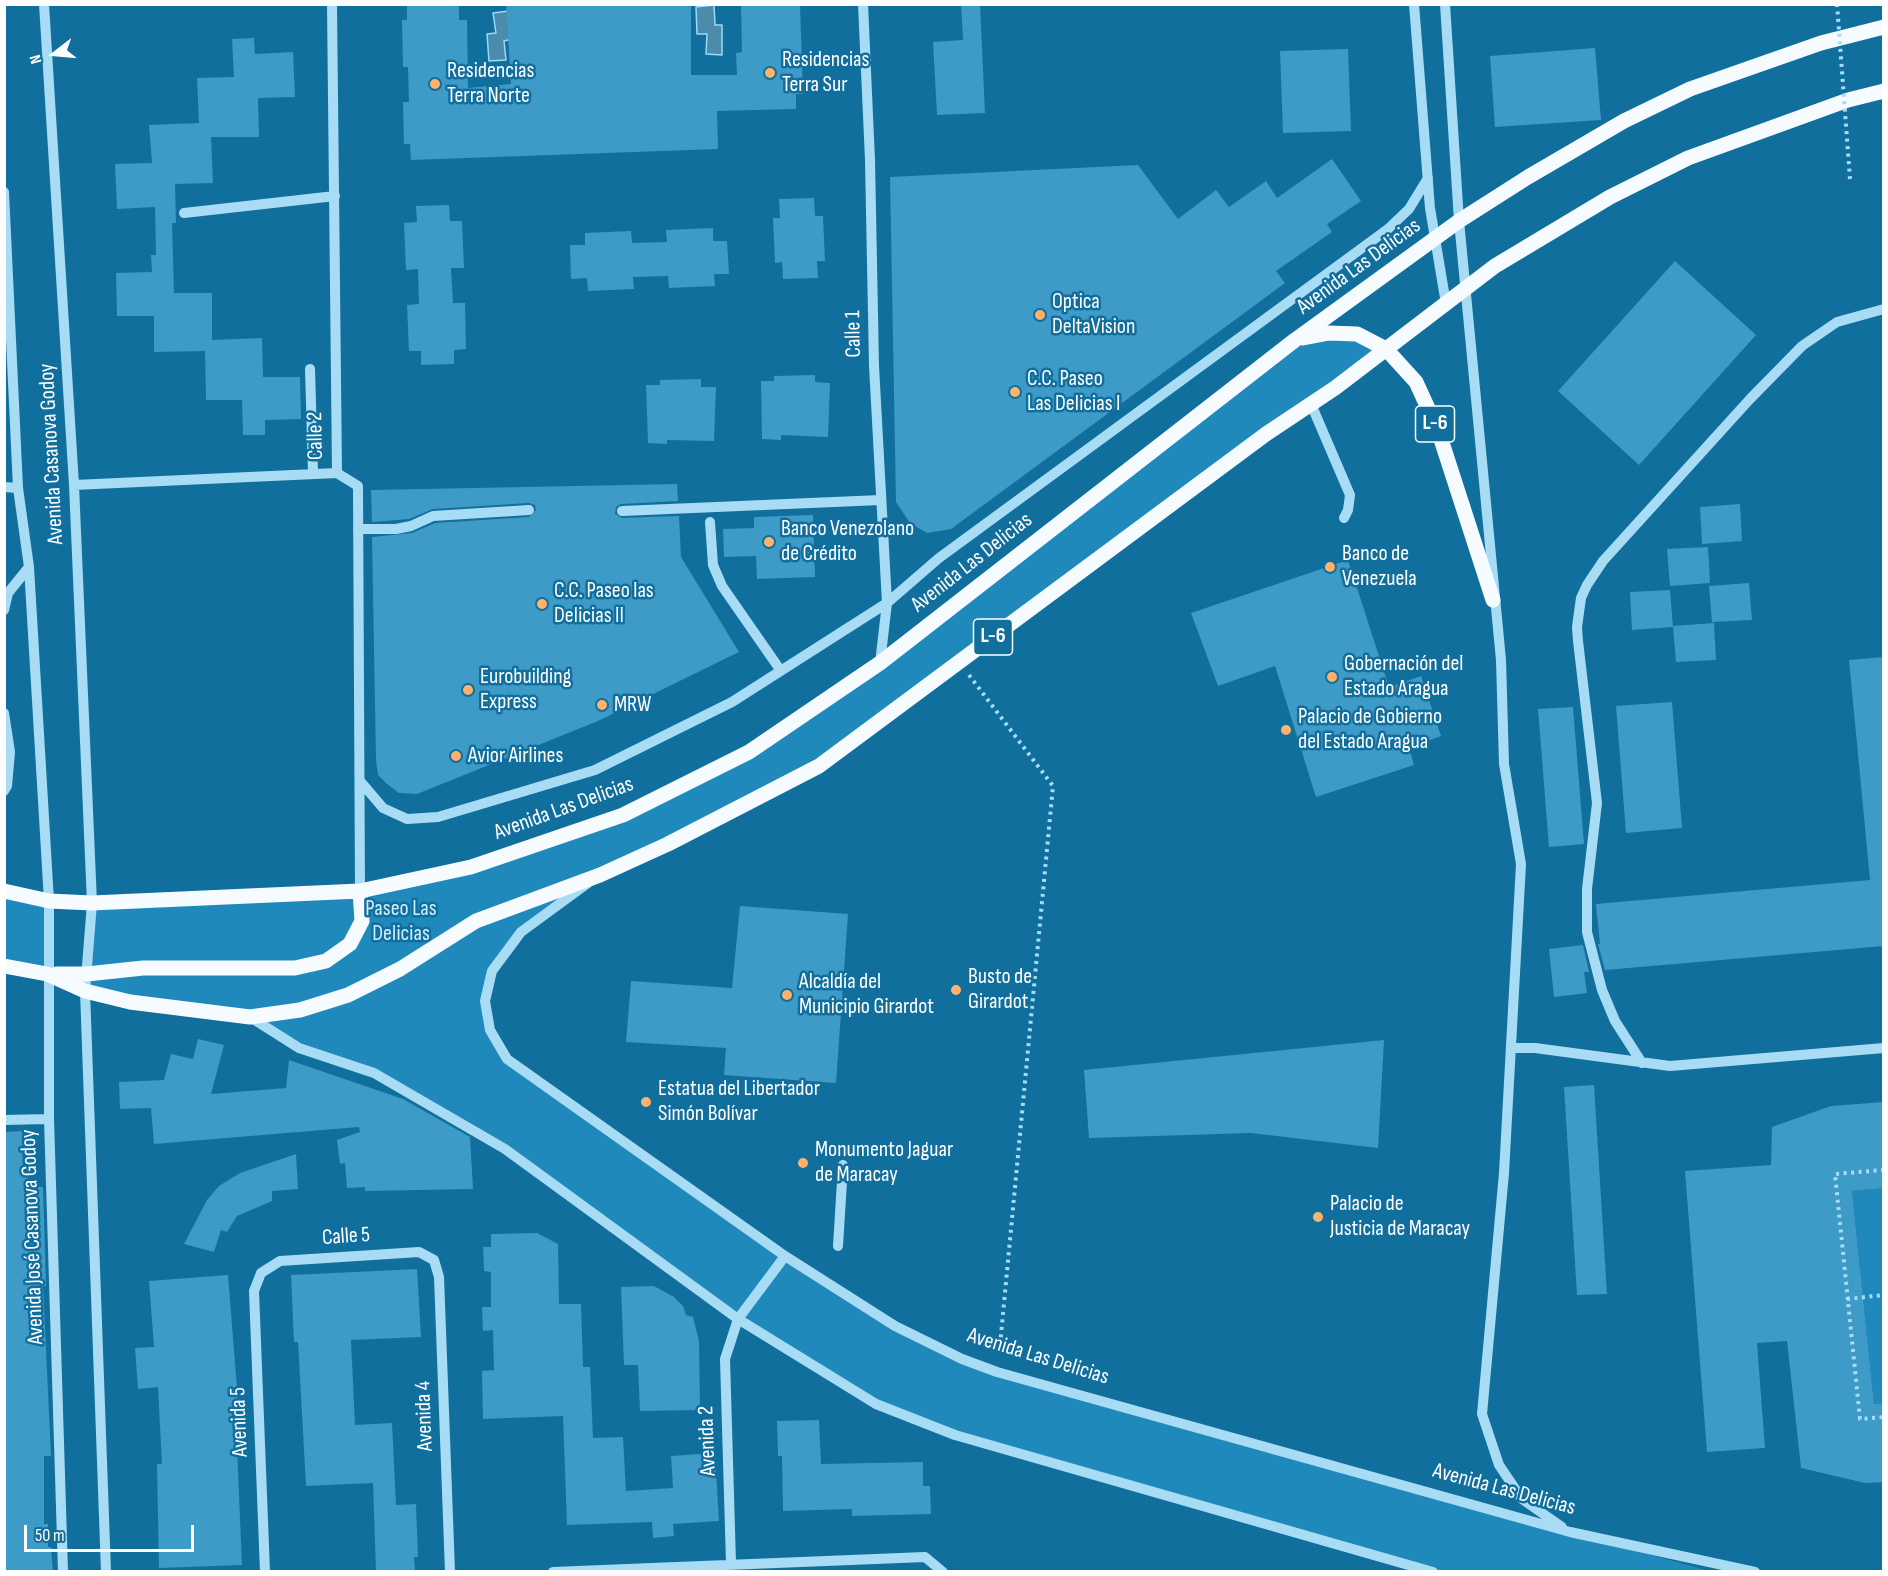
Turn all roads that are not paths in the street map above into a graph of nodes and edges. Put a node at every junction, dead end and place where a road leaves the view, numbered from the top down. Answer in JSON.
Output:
{"nodes":[{"id":1,"x":44,"y":4,"type":"edge"},
{"id":2,"x":332,"y":4,"type":"edge"},
{"id":3,"x":863,"y":4,"type":"edge"},
{"id":4,"x":1414,"y":4,"type":"edge"},
{"id":5,"x":1445,"y":4,"type":"edge"},
{"id":6,"x":1884,"y":27,"type":"edge"},
{"id":7,"x":1884,"y":91,"type":"edge"},
{"id":8,"x":1428,"y":178,"type":"junction"},
{"id":9,"x":4,"y":192,"type":"edge"},
{"id":10,"x":336,"y":196,"type":"junction"},
{"id":11,"x":184,"y":213,"type":"dead end"},
{"id":12,"x":1459,"y":221,"type":"junction"},
{"id":13,"x":1436,"y":240,"type":"junction"},
{"id":14,"x":1466,"y":288,"type":"junction"},
{"id":15,"x":1446,"y":304,"type":"junction"},
{"id":16,"x":1884,"y":309,"type":"edge"},
{"id":17,"x":1295,"y":340,"type":"junction"},
{"id":18,"x":1386,"y":349,"type":"junction"},
{"id":19,"x":310,"y":369,"type":"dead end"},
{"id":20,"x":1311,"y":404,"type":"junction"},
{"id":21,"x":314,"y":473,"type":"junction"},
{"id":22,"x":337,"y":473,"type":"junction"},
{"id":23,"x":74,"y":485,"type":"junction"},
{"id":24,"x":4,"y":487,"type":"edge"},
{"id":25,"x":18,"y":488,"type":"junction"},
{"id":26,"x":881,"y":500,"type":"junction"},
{"id":27,"x":529,"y":510,"type":"dead end"},
{"id":28,"x":622,"y":511,"type":"dead end"},
{"id":29,"x":1344,"y":518,"type":"dead end"},
{"id":30,"x":710,"y":522,"type":"dead end"},
{"id":31,"x":358,"y":529,"type":"junction"},
{"id":32,"x":29,"y":567,"type":"junction"},
{"id":33,"x":1493,"y":600,"type":"junction"},
{"id":34,"x":887,"y":603,"type":"junction"},
{"id":35,"x":4,"y":610,"type":"edge"},
{"id":36,"x":880,"y":663,"type":"junction"},
{"id":37,"x":781,"y":671,"type":"junction"},
{"id":38,"x":4,"y":713,"type":"edge"},
{"id":39,"x":360,"y":782,"type":"junction"},
{"id":40,"x":4,"y":791,"type":"edge"},
{"id":41,"x":600,"y":875,"type":"junction"},
{"id":42,"x":4,"y":891,"type":"edge"},
{"id":43,"x":360,"y":891,"type":"junction"},
{"id":44,"x":49,"y":901,"type":"junction"},
{"id":45,"x":92,"y":903,"type":"junction"},
{"id":46,"x":4,"y":966,"type":"edge"},
{"id":47,"x":47,"y":974,"type":"junction"},
{"id":48,"x":87,"y":975,"type":"junction"},
{"id":49,"x":85,"y":991,"type":"junction"},
{"id":50,"x":250,"y":1017,"type":"junction"},
{"id":51,"x":1511,"y":1048,"type":"junction"},
{"id":52,"x":1884,"y":1048,"type":"edge"},
{"id":53,"x":1642,"y":1063,"type":"junction"},
{"id":54,"x":4,"y":1119,"type":"edge"},
{"id":55,"x":49,"y":1119,"type":"junction"},
{"id":56,"x":843,"y":1165,"type":"dead end"},
{"id":57,"x":838,"y":1246,"type":"dead end"},
{"id":58,"x":785,"y":1256,"type":"junction"},
{"id":59,"x":434,"y":1260,"type":"joint"},
{"id":60,"x":261,"y":1272,"type":"joint"},
{"id":61,"x":738,"y":1319,"type":"junction"},
{"id":62,"x":1570,"y":1532,"type":"junction"},
{"id":63,"x":731,"y":1563,"type":"junction"},
{"id":64,"x":1409,"y":1568,"type":"edge"},
{"id":65,"x":63,"y":1572,"type":"edge"},
{"id":66,"x":106,"y":1572,"type":"edge"},
{"id":67,"x":265,"y":1572,"type":"edge"},
{"id":68,"x":450,"y":1572,"type":"edge"},
{"id":69,"x":553,"y":1572,"type":"edge"},
{"id":70,"x":943,"y":1572,"type":"edge"},
{"id":71,"x":1433,"y":1572,"type":"edge"},
{"id":72,"x":1755,"y":1572,"type":"edge"}],
"edges":[{"from":1,"to":23,"type":"street","name":"Avenida Casanova Godoy"},
{"from":2,"to":10,"type":"street","name":"Calle 2"},
{"from":3,"to":26,"type":"street","name":"Calle 1"},
{"from":4,"to":8,"type":"street"},
{"from":5,"to":12,"type":"street"},
{"from":6,"to":12,"type":"main road","name":"Avenida Las Delicias","number":"L-6"},
{"from":7,"to":14,"type":"main road","name":"Avenida Las Delicias","number":"L-6"},
{"from":8,"to":13,"type":"street"},
{"from":8,"to":34,"type":"street"},
{"from":9,"to":25,"type":"street","name":"Avenida Casanova Godoy"},
{"from":10,"to":11,"type":"street"},
{"from":10,"to":22,"type":"street","name":"Calle 2"},
{"from":12,"to":13,"type":"main road","name":"Avenida Las Delicias","number":"L-6"},
{"from":12,"to":14,"type":"street"},
{"from":13,"to":15,"type":"street"},
{"from":13,"to":17,"type":"main road","name":"Avenida Las Delicias","number":"L-6"},
{"from":14,"to":15,"type":"main road","name":"Avenida Las Delicias","number":"L-6"},
{"from":14,"to":33,"type":"street"},
{"from":15,"to":18,"type":"main road","name":"Avenida Las Delicias","number":"L-6"},
{"from":16,"to":53,"type":"street"},
{"from":17,"to":18,"type":"main road","number":"L-6"},
{"from":17,"to":36,"type":"main road","name":"Avenida Las Delicias","number":"L-6"},
{"from":18,"to":20,"type":"main road","name":"Avenida Las Delicias","number":"L-6"},
{"from":18,"to":33,"type":"main road","number":"L-6"},
{"from":19,"to":21,"type":"street"},
{"from":20,"to":29,"type":"street"},
{"from":20,"to":41,"type":"main road","name":"Avenida Las Delicias","number":"L-6"},
{"from":21,"to":22,"type":"street"},
{"from":21,"to":23,"type":"street"},
{"from":22,"to":31,"type":"street","name":"Calle 2"},
{"from":23,"to":45,"type":"street","name":"Avenida Casanova Godoy"},
{"from":24,"to":25,"type":"street"},
{"from":25,"to":32,"type":"street","name":"Avenida Casanova Godoy"},
{"from":26,"to":28,"type":"street"},
{"from":26,"to":34,"type":"street","name":"Calle 1"},
{"from":27,"to":31,"type":"street"},
{"from":30,"to":37,"type":"street"},
{"from":31,"to":39,"type":"street","name":"Calle 2"},
{"from":32,"to":35,"type":"street"},
{"from":32,"to":44,"type":"street","name":"Avenida Casanova Godoy"},
{"from":33,"to":51,"type":"street"},
{"from":34,"to":36,"type":"street","name":"Calle 1"},
{"from":34,"to":37,"type":"street"},
{"from":36,"to":43,"type":"main road","name":"Avenida Las Delicias","number":"L-6"},
{"from":37,"to":39,"type":"street"},
{"from":38,"to":40,"type":"street"},
{"from":39,"to":43,"type":"street","name":"Calle 2"},
{"from":41,"to":50,"type":"main road","name":"Avenida Las Delicias","number":"L-6"},
{"from":41,"to":58,"type":"street","name":"Avenida Las Delicias"},
{"from":42,"to":44,"type":"main road","name":"Avenida Las Delicias","number":"L-6"},
{"from":43,"to":45,"type":"main road","name":"Avenida Las Delicias","number":"L-6"},
{"from":43,"to":48,"type":"main road"},
{"from":44,"to":45,"type":"main road","name":"Avenida Las Delicias","number":"L-6"},
{"from":44,"to":47,"type":"street","name":"Avenida José Casanova Godoy"},
{"from":45,"to":48,"type":"street"},
{"from":46,"to":47,"type":"main road","name":"Avenida Las Delicias","number":"L-6"},
{"from":47,"to":48,"type":"main road"},
{"from":47,"to":49,"type":"main road","name":"Avenida Las Delicias","number":"L-6"},
{"from":47,"to":55,"type":"street","name":"Avenida José Casanova Godoy"},
{"from":48,"to":49,"type":"street"},
{"from":49,"to":50,"type":"main road","name":"Avenida Las Delicias","number":"L-6"},
{"from":49,"to":66,"type":"street"},
{"from":50,"to":61,"type":"street","name":"Avenida Las Delicias"},
{"from":51,"to":53,"type":"street"},
{"from":51,"to":62,"type":"street"},
{"from":52,"to":53,"type":"street"},
{"from":54,"to":55,"type":"street"},
{"from":55,"to":65,"type":"street","name":"Avenida José Casanova Godoy"},
{"from":56,"to":57,"type":"street"},
{"from":58,"to":61,"type":"street","name":"Avenida 2"},
{"from":58,"to":62,"type":"street","name":"Avenida Las Delicias"},
{"from":59,"to":60,"type":"street","name":"Calle 5"},
{"from":59,"to":68,"type":"street","name":"Avenida 4"},
{"from":60,"to":67,"type":"street","name":"Avenida 5"},
{"from":61,"to":63,"type":"street","name":"Avenida 2"},
{"from":61,"to":64,"type":"street","name":"Avenida Las Delicias"},
{"from":62,"to":72,"type":"street","name":"Avenida Las Delicias"},
{"from":63,"to":69,"type":"street"},
{"from":63,"to":70,"type":"street"},
{"from":64,"to":71,"type":"street","name":"Avenida Las Delicias"}]}
